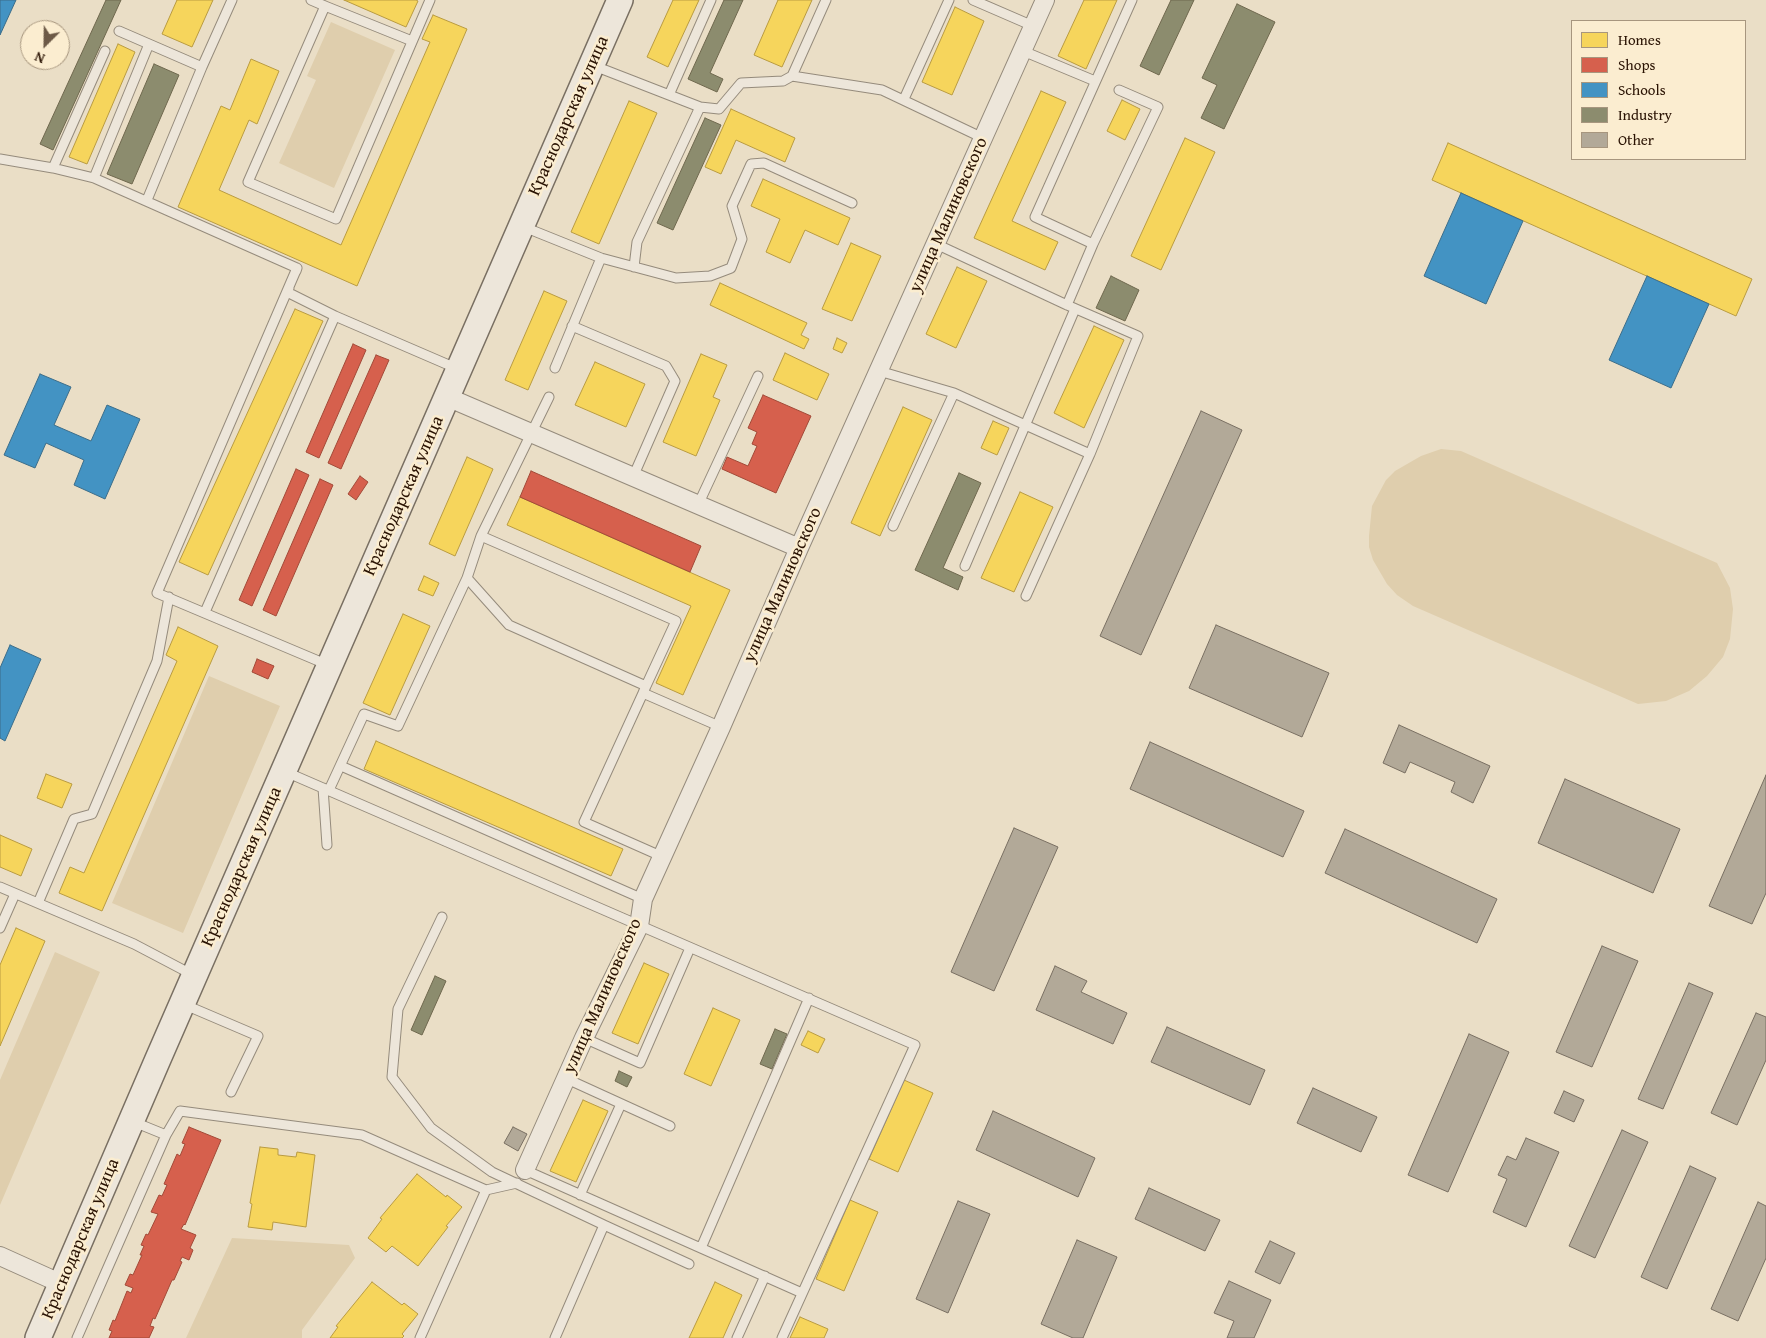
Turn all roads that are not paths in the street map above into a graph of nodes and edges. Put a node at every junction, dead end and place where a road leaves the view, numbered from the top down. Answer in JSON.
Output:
{"nodes":[{"id":1,"x":232,"y":0,"type":"edge"},
{"id":2,"x":311,"y":0,"type":"edge"},
{"id":3,"x":430,"y":0,"type":"edge"},
{"id":4,"x":711,"y":0,"type":"edge"},
{"id":5,"x":826,"y":0,"type":"edge"},
{"id":6,"x":949,"y":0,"type":"edge"},
{"id":7,"x":973,"y":0,"type":"edge"},
{"id":8,"x":1045,"y":0,"type":"edge"},
{"id":9,"x":1132,"y":0,"type":"edge"},
{"id":10,"x":616,"y":4,"type":"edge"},
{"id":11,"x":325,"y":6,"type":"junction"},
{"id":12,"x":1033,"y":26,"type":"junction"},
{"id":13,"x":119,"y":31,"type":"dead end"},
{"id":14,"x":412,"y":42,"type":"junction"},
{"id":15,"x":149,"y":44,"type":"junction"},
{"id":16,"x":105,"y":51,"type":"dead end"},
{"id":17,"x":1023,"y":51,"type":"junction"},
{"id":18,"x":592,"y":65,"type":"junction"},
{"id":19,"x":202,"y":66,"type":"junction"},
{"id":20,"x":792,"y":76,"type":"junction"},
{"id":21,"x":1094,"y":81,"type":"junction"},
{"id":22,"x":1119,"y":90,"type":"dead end"},
{"id":23,"x":669,"y":95,"type":"junction"},
{"id":24,"x":904,"y":100,"type":"junction"},
{"id":25,"x":700,"y":107,"type":"junction"},
{"id":26,"x":983,"y":138,"type":"junction"},
{"id":27,"x":0,"y":159,"type":"edge"},
{"id":28,"x":53,"y":168,"type":"junction"},
{"id":29,"x":94,"y":178,"type":"junction"},
{"id":30,"x":147,"y":200,"type":"junction"},
{"id":31,"x":852,"y":202,"type":"dead end"},
{"id":32,"x":522,"y":226,"type":"junction"},
{"id":33,"x":936,"y":244,"type":"junction"},
{"id":34,"x":1093,"y":244,"type":"junction"},
{"id":35,"x":601,"y":258,"type":"junction"},
{"id":36,"x":634,"y":267,"type":"junction"},
{"id":37,"x":287,"y":292,"type":"junction"},
{"id":38,"x":1071,"y":307,"type":"junction"},
{"id":39,"x":335,"y":316,"type":"junction"},
{"id":40,"x":572,"y":326,"type":"junction"},
{"id":41,"x":555,"y":368,"type":"dead end"},
{"id":42,"x":459,"y":370,"type":"junction"},
{"id":43,"x":879,"y":371,"type":"junction"},
{"id":44,"x":758,"y":376,"type":"dead end"},
{"id":45,"x":954,"y":393,"type":"junction"},
{"id":46,"x":447,"y":397,"type":"junction"},
{"id":47,"x":550,"y":397,"type":"dead end"},
{"id":48,"x":1024,"y":426,"type":"junction"},
{"id":49,"x":532,"y":434,"type":"junction"},
{"id":50,"x":1090,"y":454,"type":"junction"},
{"id":51,"x":634,"y":477,"type":"junction"},
{"id":52,"x":698,"y":505,"type":"junction"},
{"id":53,"x":893,"y":526,"type":"dead end"},
{"id":54,"x":481,"y":536,"type":"junction"},
{"id":55,"x":799,"y":548,"type":"junction"},
{"id":56,"x":965,"y":566,"type":"dead end"},
{"id":57,"x":467,"y":578,"type":"junction"},
{"id":58,"x":1026,"y":596,"type":"dead end"},
{"id":59,"x":169,"y":597,"type":"junction"},
{"id":60,"x":205,"y":612,"type":"junction"},
{"id":61,"x":330,"y":666,"type":"junction"},
{"id":62,"x":644,"y":690,"type":"junction"},
{"id":63,"x":721,"y":727,"type":"junction"},
{"id":64,"x":341,"y":766,"type":"junction"},
{"id":65,"x":284,"y":771,"type":"junction"},
{"id":66,"x":326,"y":789,"type":"junction"},
{"id":67,"x":327,"y":845,"type":"dead end"},
{"id":68,"x":663,"y":857,"type":"junction"},
{"id":69,"x":0,"y":887,"type":"edge"},
{"id":70,"x":15,"y":894,"type":"junction"},
{"id":71,"x":643,"y":899,"type":"junction"},
{"id":72,"x":38,"y":903,"type":"junction"},
{"id":73,"x":442,"y":917,"type":"dead end"},
{"id":74,"x":639,"y":926,"type":"junction"},
{"id":75,"x":0,"y":928,"type":"edge"},
{"id":76,"x":690,"y":948,"type":"junction"},
{"id":77,"x":194,"y":975,"type":"junction"},
{"id":78,"x":810,"y":998,"type":"junction"},
{"id":79,"x":182,"y":1004,"type":"junction"},
{"id":80,"x":584,"y":1038,"type":"junction"},
{"id":81,"x":566,"y":1079,"type":"junction"},
{"id":82,"x":231,"y":1092,"type":"dead end"},
{"id":83,"x":621,"y":1104,"type":"junction"},
{"id":84,"x":132,"y":1121,"type":"junction"},
{"id":85,"x":670,"y":1126,"type":"dead end"},
{"id":86,"x":166,"y":1135,"type":"junction"},
{"id":87,"x":521,"y":1177,"type":"junction"},
{"id":88,"x":486,"y":1190,"type":"junction"},
{"id":89,"x":580,"y":1195,"type":"junction"},
{"id":90,"x":604,"y":1225,"type":"junction"},
{"id":91,"x":701,"y":1248,"type":"junction"},
{"id":92,"x":0,"y":1256,"type":"edge"},
{"id":93,"x":689,"y":1264,"type":"dead end"},
{"id":94,"x":765,"y":1276,"type":"junction"},
{"id":95,"x":62,"y":1284,"type":"junction"},
{"id":96,"x":802,"y":1293,"type":"junction"},
{"id":97,"x":38,"y":1338,"type":"edge"},
{"id":98,"x":77,"y":1338,"type":"edge"},
{"id":99,"x":420,"y":1338,"type":"edge"},
{"id":100,"x":555,"y":1338,"type":"edge"},
{"id":101,"x":737,"y":1338,"type":"edge"},
{"id":102,"x":782,"y":1338,"type":"edge"}],
"edges":[{"from":1,"to":19,"type":"lane"},
{"from":2,"to":11,"type":"lane"},
{"from":3,"to":14,"type":"lane"},
{"from":4,"to":23,"type":"lane"},
{"from":5,"to":20,"type":"lane"},
{"from":6,"to":24,"type":"lane"},
{"from":7,"to":12,"type":"lane"},
{"from":8,"to":12,"type":"street","name":"улица Малиновского"},
{"from":9,"to":21,"type":"lane"},
{"from":10,"to":18,"type":"main road","name":"Краснодарская улица"},
{"from":11,"to":14,"type":"lane"},
{"from":11,"to":14,"type":"lane"},
{"from":12,"to":17,"type":"street","name":"улица Малиновского"},
{"from":13,"to":15,"type":"lane"},
{"from":15,"to":19,"type":"lane"},
{"from":15,"to":29,"type":"lane"},
{"from":16,"to":28,"type":"lane"},
{"from":17,"to":21,"type":"lane"},
{"from":17,"to":26,"type":"street","name":"улица Малиновского"},
{"from":18,"to":23,"type":"lane"},
{"from":18,"to":32,"type":"main road","name":"Краснодарская улица"},
{"from":19,"to":30,"type":"lane"},
{"from":20,"to":24,"type":"lane"},
{"from":20,"to":25,"type":"lane"},
{"from":21,"to":34,"type":"lane"},
{"from":22,"to":34,"type":"lane"},
{"from":23,"to":25,"type":"lane"},
{"from":24,"to":26,"type":"lane"},
{"from":25,"to":36,"type":"lane"},
{"from":26,"to":33,"type":"street","name":"улица Малиновского"},
{"from":27,"to":28,"type":"lane"},
{"from":28,"to":29,"type":"lane"},
{"from":29,"to":30,"type":"lane"},
{"from":30,"to":37,"type":"lane"},
{"from":31,"to":36,"type":"lane"},
{"from":32,"to":35,"type":"lane"},
{"from":32,"to":42,"type":"main road","name":"Краснодарская улица"},
{"from":33,"to":38,"type":"lane"},
{"from":33,"to":43,"type":"street","name":"улица Малиновского"},
{"from":34,"to":38,"type":"lane"},
{"from":35,"to":36,"type":"lane"},
{"from":35,"to":40,"type":"lane"},
{"from":37,"to":39,"type":"lane"},
{"from":37,"to":59,"type":"lane"},
{"from":38,"to":48,"type":"lane"},
{"from":38,"to":50,"type":"lane"},
{"from":39,"to":42,"type":"lane"},
{"from":39,"to":60,"type":"lane"},
{"from":40,"to":41,"type":"lane"},
{"from":40,"to":51,"type":"lane"},
{"from":42,"to":46,"type":"main road","name":"Краснодарская улица"},
{"from":43,"to":45,"type":"lane"},
{"from":43,"to":55,"type":"street","name":"улица Малиновского"},
{"from":44,"to":52,"type":"lane"},
{"from":45,"to":48,"type":"lane"},
{"from":45,"to":53,"type":"lane"},
{"from":46,"to":49,"type":"street","name":"Краснодарская улица"},
{"from":46,"to":61,"type":"main road","name":"Краснодарская улица"},
{"from":47,"to":49,"type":"lane"},
{"from":48,"to":50,"type":"lane"},
{"from":48,"to":56,"type":"lane"},
{"from":49,"to":51,"type":"street","name":"Краснодарская улица"},
{"from":49,"to":54,"type":"lane"},
{"from":50,"to":58,"type":"lane"},
{"from":51,"to":52,"type":"street","name":"Краснодарская улица"},
{"from":52,"to":55,"type":"street","name":"Краснодарская улица"},
{"from":54,"to":57,"type":"lane"},
{"from":54,"to":62,"type":"lane"},
{"from":55,"to":63,"type":"street","name":"улица Малиновского"},
{"from":57,"to":62,"type":"lane"},
{"from":57,"to":64,"type":"lane"},
{"from":59,"to":60,"type":"lane"},
{"from":59,"to":72,"type":"lane"},
{"from":60,"to":61,"type":"lane"},
{"from":61,"to":65,"type":"main road","name":"Краснодарская улица"},
{"from":62,"to":63,"type":"lane"},
{"from":62,"to":68,"type":"lane"},
{"from":63,"to":68,"type":"street","name":"улица Малиновского"},
{"from":64,"to":66,"type":"lane"},
{"from":64,"to":71,"type":"lane"},
{"from":65,"to":66,"type":"lane"},
{"from":65,"to":77,"type":"main road","name":"Краснодарская улица"},
{"from":66,"to":67,"type":"lane"},
{"from":66,"to":74,"type":"lane"},
{"from":68,"to":71,"type":"street","name":"улица Малиновского"},
{"from":69,"to":70,"type":"lane"},
{"from":70,"to":72,"type":"lane"},
{"from":70,"to":75,"type":"lane"},
{"from":71,"to":74,"type":"street","name":"улица Малиновского"},
{"from":72,"to":77,"type":"lane"},
{"from":73,"to":87,"type":"lane"},
{"from":74,"to":76,"type":"lane"},
{"from":74,"to":80,"type":"street","name":"улица Малиновского"},
{"from":76,"to":78,"type":"lane"},
{"from":76,"to":80,"type":"lane"},
{"from":77,"to":79,"type":"main road","name":"Краснодарская улица"},
{"from":78,"to":91,"type":"lane"},
{"from":78,"to":96,"type":"lane"},
{"from":79,"to":82,"type":"lane"},
{"from":79,"to":84,"type":"main road","name":"Краснодарская улица"},
{"from":80,"to":81,"type":"street","name":"улица Малиновского"},
{"from":81,"to":83,"type":"lane"},
{"from":81,"to":87,"type":"street","name":"улица Малиновского"},
{"from":83,"to":85,"type":"lane"},
{"from":83,"to":89,"type":"lane"},
{"from":84,"to":86,"type":"lane"},
{"from":84,"to":95,"type":"main road","name":"Краснодарская улица"},
{"from":86,"to":88,"type":"lane"},
{"from":86,"to":98,"type":"lane"},
{"from":87,"to":88,"type":"lane"},
{"from":87,"to":89,"type":"lane"},
{"from":87,"to":90,"type":"lane"},
{"from":88,"to":99,"type":"lane"},
{"from":89,"to":91,"type":"lane"},
{"from":90,"to":93,"type":"lane"},
{"from":90,"to":100,"type":"lane"},
{"from":91,"to":94,"type":"lane"},
{"from":92,"to":95,"type":"street"},
{"from":94,"to":96,"type":"lane"},
{"from":94,"to":101,"type":"lane"},
{"from":95,"to":97,"type":"main road","name":"Краснодарская улица"},
{"from":96,"to":102,"type":"lane"}]}
